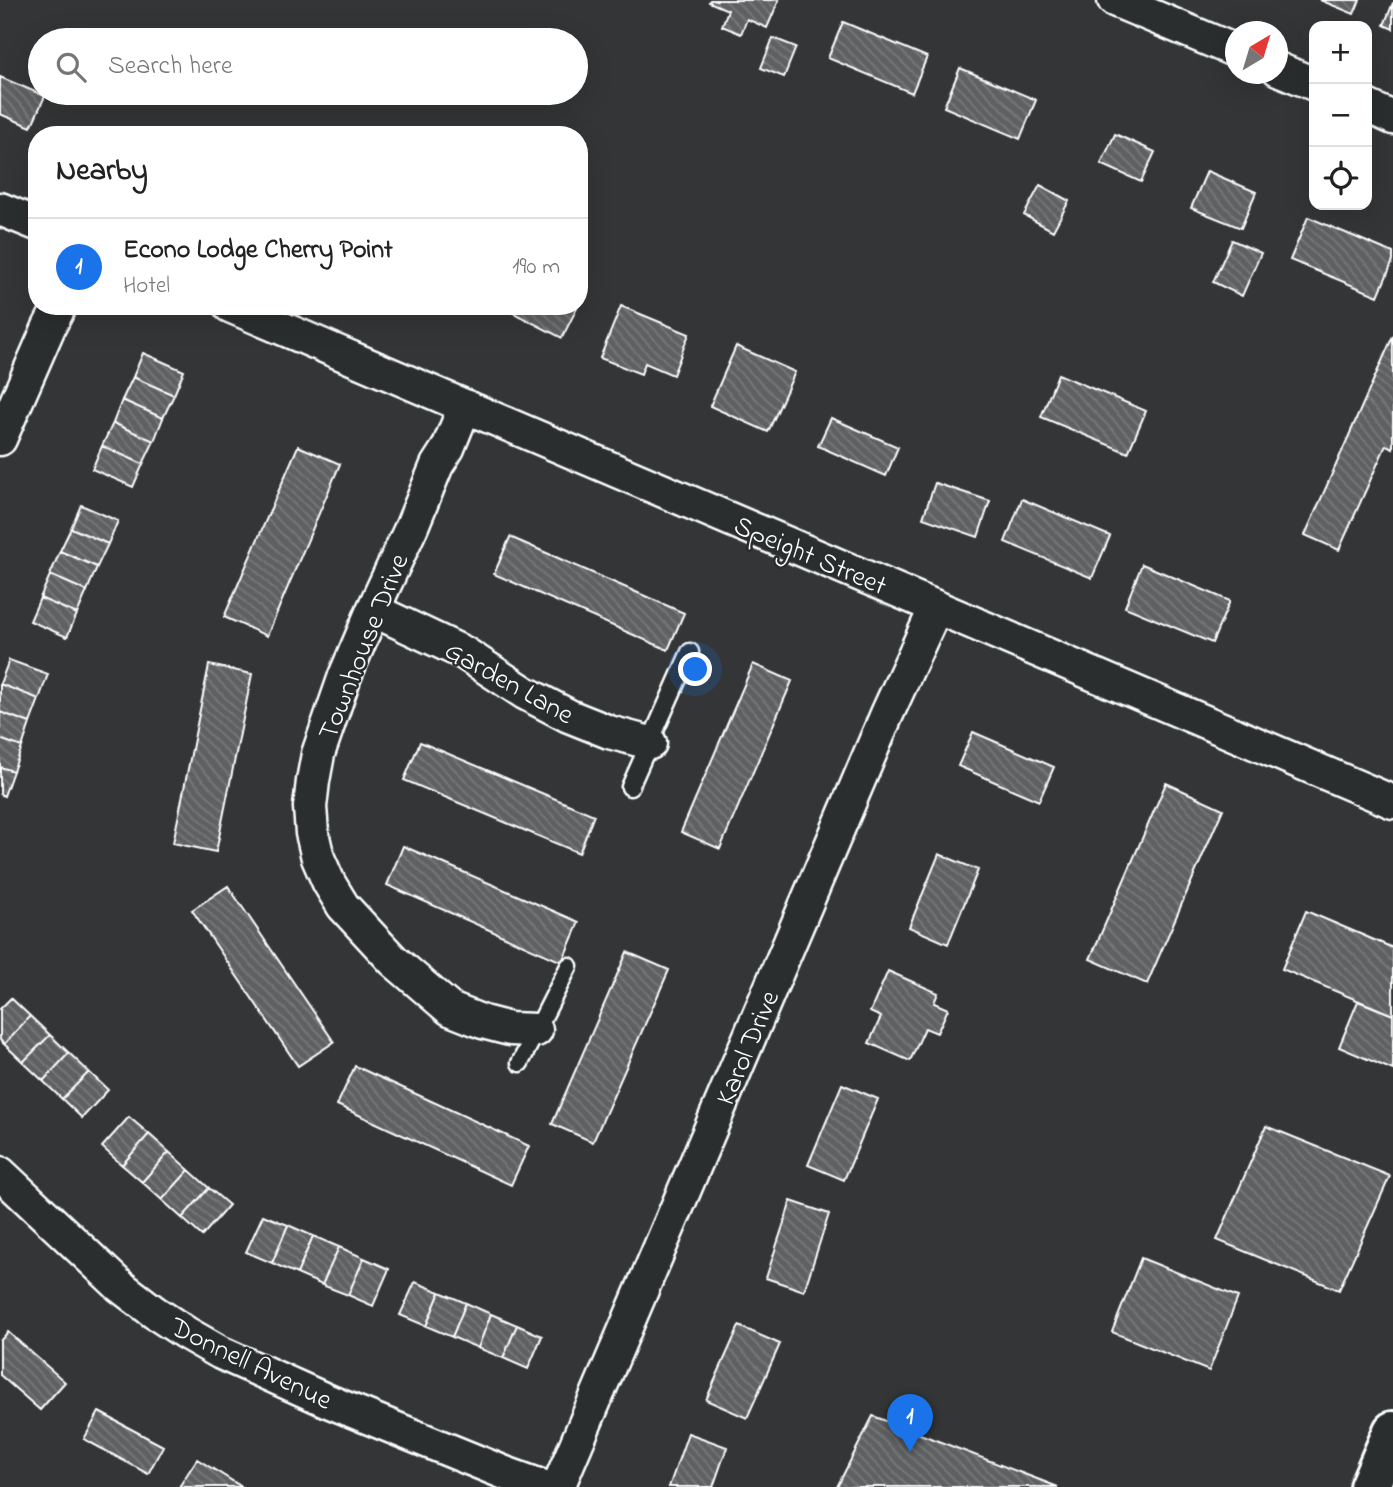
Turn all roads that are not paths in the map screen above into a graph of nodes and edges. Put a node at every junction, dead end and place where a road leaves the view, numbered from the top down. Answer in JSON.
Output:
{"nodes":[{"id":1,"x":1114,"y":0,"type":"edge"},
{"id":2,"x":1225,"y":46,"type":"edge"},
{"id":3,"x":1288,"y":73,"type":"edge"},
{"id":4,"x":1309,"y":82,"type":"edge"},
{"id":5,"x":1372,"y":108,"type":"edge"},
{"id":6,"x":1393,"y":118,"type":"edge"},
{"id":7,"x":0,"y":209,"type":"edge"},
{"id":8,"x":28,"y":220,"type":"edge"},
{"id":9,"x":55,"y":315,"type":"edge"},
{"id":10,"x":251,"y":315,"type":"edge"},
{"id":11,"x":465,"y":406,"type":"junction"},
{"id":12,"x":0,"y":439,"type":"edge"},
{"id":13,"x":936,"y":607,"type":"junction"},
{"id":14,"x":373,"y":610,"type":"junction"},
{"id":15,"x":690,"y":652,"type":"dead end"},
{"id":16,"x":650,"y":743,"type":"junction"},
{"id":17,"x":630,"y":787,"type":"dead end"},
{"id":18,"x":1393,"y":802,"type":"edge"},
{"id":19,"x":569,"y":966,"type":"dead end"},
{"id":20,"x":536,"y":1030,"type":"junction"},
{"id":21,"x":520,"y":1063,"type":"dead end"},
{"id":22,"x":0,"y":1173,"type":"edge"},
{"id":23,"x":1393,"y":1431,"type":"edge"},
{"id":24,"x":544,"y":1487,"type":"edge"},
{"id":25,"x":558,"y":1487,"type":"edge"},
{"id":26,"x":1369,"y":1487,"type":"edge"}],
"edges":[{"from":1,"to":2,"type":"street"},
{"from":3,"to":4,"type":"street"},
{"from":5,"to":6,"type":"street"},
{"from":7,"to":8,"type":"street"},
{"from":9,"to":12,"type":"street"},
{"from":10,"to":11,"type":"street","name":"Speight Street"},
{"from":11,"to":13,"type":"street","name":"Speight Street"},
{"from":11,"to":14,"type":"street","name":"Townhouse Drive"},
{"from":13,"to":18,"type":"street","name":"Speight Street"},
{"from":13,"to":25,"type":"street","name":"Karol Drive"},
{"from":14,"to":16,"type":"street","name":"Garden Lane"},
{"from":14,"to":20,"type":"street","name":"Townhouse Drive"},
{"from":15,"to":16,"type":"lane"},
{"from":16,"to":17,"type":"lane"},
{"from":19,"to":20,"type":"lane"},
{"from":20,"to":21,"type":"lane"},
{"from":22,"to":24,"type":"street","name":"Donnell Avenue"},
{"from":23,"to":26,"type":"main road"}]}
